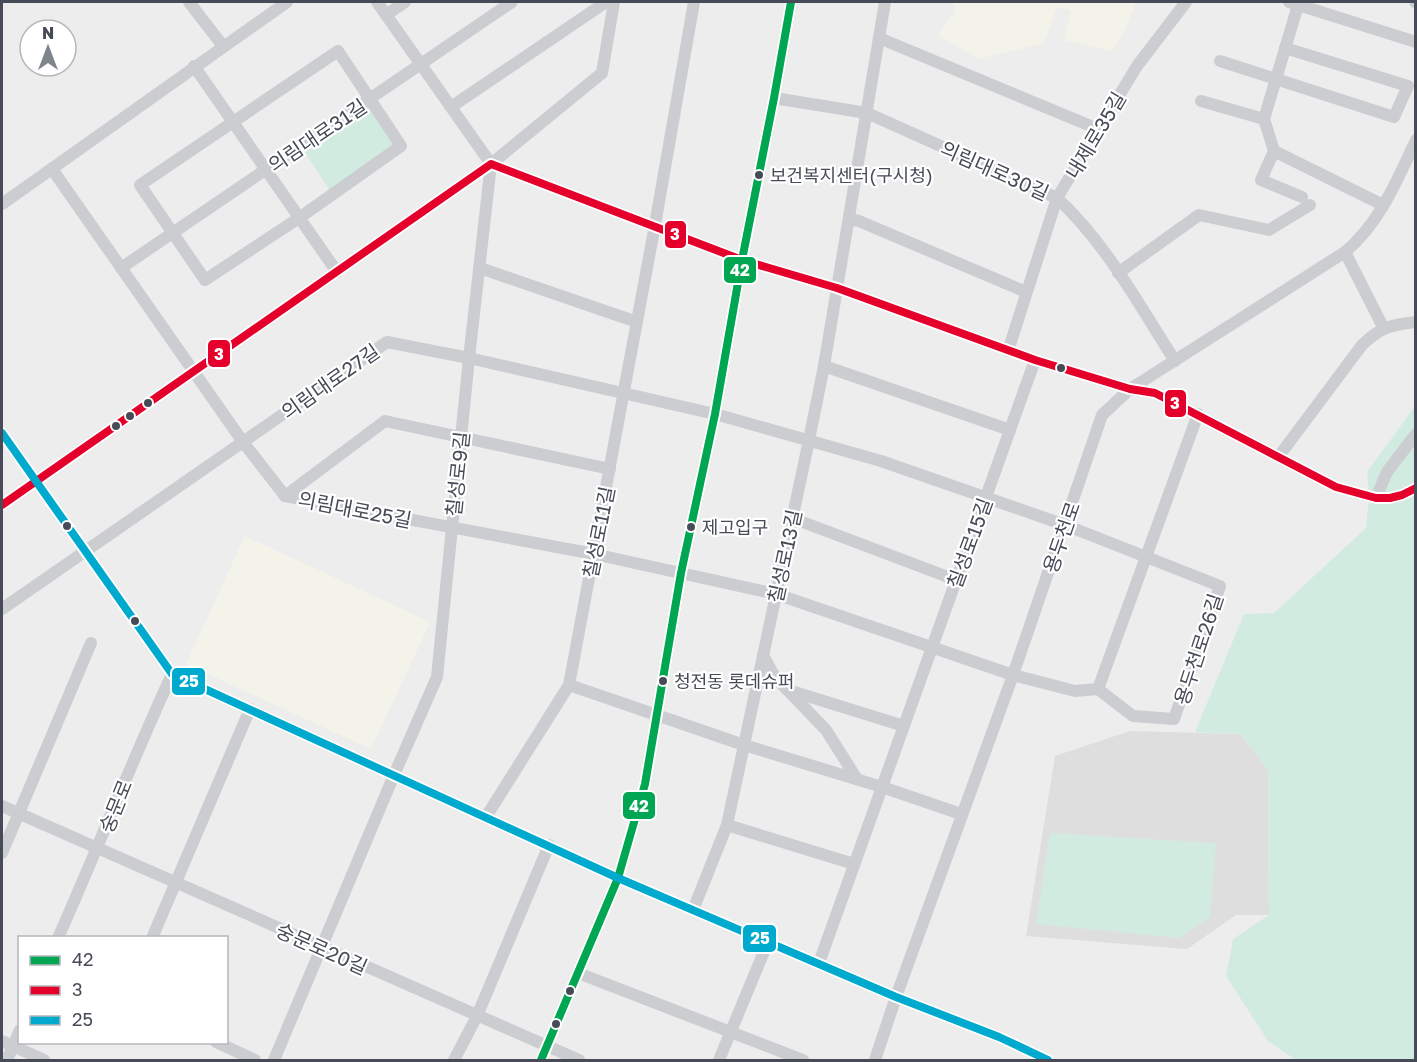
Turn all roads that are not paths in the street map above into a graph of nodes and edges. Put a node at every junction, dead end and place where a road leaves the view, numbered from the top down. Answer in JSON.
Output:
{"nodes":[{"id":1,"x":189,"y":2,"type":"edge"},
{"id":2,"x":287,"y":2,"type":"edge"},
{"id":3,"x":377,"y":2,"type":"edge"},
{"id":4,"x":405,"y":2,"type":"edge"},
{"id":5,"x":512,"y":2,"type":"edge"},
{"id":6,"x":606,"y":2,"type":"edge"},
{"id":7,"x":614,"y":2,"type":"edge"},
{"id":8,"x":694,"y":2,"type":"edge"},
{"id":9,"x":791,"y":2,"type":"edge"},
{"id":10,"x":885,"y":2,"type":"edge"},
{"id":11,"x":1186,"y":2,"type":"edge"},
{"id":12,"x":1295,"y":2,"type":"edge"},
{"id":13,"x":386,"y":15,"type":"junction"},
{"id":14,"x":879,"y":38,"type":"junction"},
{"id":15,"x":1416,"y":42,"type":"edge"},
{"id":16,"x":223,"y":46,"type":"junction"},
{"id":17,"x":1285,"y":48,"type":"junction"},
{"id":18,"x":1220,"y":61,"type":"dead end"},
{"id":19,"x":421,"y":65,"type":"junction"},
{"id":20,"x":194,"y":66,"type":"junction"},
{"id":21,"x":1276,"y":78,"type":"junction"},
{"id":22,"x":371,"y":98,"type":"junction"},
{"id":23,"x":774,"y":98,"type":"junction"},
{"id":24,"x":1201,"y":101,"type":"dead end"},
{"id":25,"x":451,"y":107,"type":"junction"},
{"id":26,"x":867,"y":112,"type":"junction"},
{"id":27,"x":1264,"y":119,"type":"junction"},
{"id":28,"x":233,"y":122,"type":"junction"},
{"id":29,"x":1098,"y":129,"type":"junction"},
{"id":30,"x":1416,"y":140,"type":"edge"},
{"id":31,"x":1274,"y":152,"type":"junction"},
{"id":32,"x":491,"y":164,"type":"junction"},
{"id":33,"x":52,"y":169,"type":"junction"},
{"id":34,"x":266,"y":170,"type":"junction"},
{"id":35,"x":1057,"y":198,"type":"junction"},
{"id":36,"x":2,"y":204,"type":"edge"},
{"id":37,"x":1383,"y":205,"type":"junction"},
{"id":38,"x":299,"y":218,"type":"junction"},
{"id":39,"x":849,"y":219,"type":"junction"},
{"id":40,"x":655,"y":225,"type":"junction"},
{"id":41,"x":173,"y":232,"type":"junction"},
{"id":42,"x":1345,"y":252,"type":"junction"},
{"id":43,"x":742,"y":260,"type":"junction"},
{"id":44,"x":121,"y":268,"type":"junction"},
{"id":45,"x":480,"y":268,"type":"junction"},
{"id":46,"x":337,"y":272,"type":"junction"},
{"id":47,"x":1118,"y":273,"type":"junction"},
{"id":48,"x":837,"y":288,"type":"junction"},
{"id":49,"x":1026,"y":292,"type":"junction"},
{"id":50,"x":637,"y":322,"type":"junction"},
{"id":51,"x":1416,"y":322,"type":"edge"},
{"id":52,"x":1383,"y":327,"type":"junction"},
{"id":53,"x":1008,"y":351,"type":"junction"},
{"id":54,"x":469,"y":358,"type":"junction"},
{"id":55,"x":1035,"y":360,"type":"junction"},
{"id":56,"x":1175,"y":361,"type":"junction"},
{"id":57,"x":824,"y":366,"type":"junction"},
{"id":58,"x":194,"y":372,"type":"junction"},
{"id":59,"x":1130,"y":388,"type":"junction"},
{"id":60,"x":623,"y":394,"type":"junction"},
{"id":61,"x":716,"y":414,"type":"junction"},
{"id":62,"x":1198,"y":414,"type":"junction"},
{"id":63,"x":1010,"y":430,"type":"junction"},
{"id":64,"x":2,"y":433,"type":"edge"},
{"id":65,"x":1416,"y":434,"type":"edge"},
{"id":66,"x":461,"y":438,"type":"junction"},
{"id":67,"x":809,"y":440,"type":"junction"},
{"id":68,"x":243,"y":442,"type":"junction"},
{"id":69,"x":1279,"y":456,"type":"junction"},
{"id":70,"x":609,"y":469,"type":"junction"},
{"id":71,"x":36,"y":482,"type":"junction"},
{"id":72,"x":1416,"y":488,"type":"edge"},
{"id":73,"x":285,"y":496,"type":"junction"},
{"id":74,"x":986,"y":498,"type":"junction"},
{"id":75,"x":1376,"y":498,"type":"junction"},
{"id":76,"x":2,"y":505,"type":"edge"},
{"id":77,"x":792,"y":518,"type":"junction"},
{"id":78,"x":1065,"y":525,"type":"junction"},
{"id":79,"x":452,"y":527,"type":"junction"},
{"id":80,"x":85,"y":551,"type":"junction"},
{"id":81,"x":594,"y":554,"type":"junction"},
{"id":82,"x":1147,"y":555,"type":"junction"},
{"id":83,"x":681,"y":573,"type":"junction"},
{"id":84,"x":956,"y":580,"type":"junction"},
{"id":85,"x":776,"y":594,"type":"junction"},
{"id":86,"x":2,"y":609,"type":"edge"},
{"id":87,"x":91,"y":643,"type":"dead end"},
{"id":88,"x":932,"y":647,"type":"junction"},
{"id":89,"x":763,"y":655,"type":"junction"},
{"id":90,"x":172,"y":674,"type":"junction"},
{"id":91,"x":1013,"y":675,"type":"junction"},
{"id":92,"x":569,"y":685,"type":"junction"},
{"id":93,"x":1098,"y":688,"type":"junction"},
{"id":94,"x":787,"y":689,"type":"junction"},
{"id":95,"x":250,"y":710,"type":"junction"},
{"id":96,"x":658,"y":716,"type":"junction"},
{"id":97,"x":904,"y":726,"type":"junction"},
{"id":98,"x":744,"y":745,"type":"junction"},
{"id":99,"x":394,"y":775,"type":"junction"},
{"id":100,"x":857,"y":779,"type":"junction"},
{"id":101,"x":882,"y":787,"type":"junction"},
{"id":102,"x":2,"y":806,"type":"edge"},
{"id":103,"x":18,"y":814,"type":"junction"},
{"id":104,"x":961,"y":814,"type":"junction"},
{"id":105,"x":486,"y":817,"type":"junction"},
{"id":106,"x":727,"y":825,"type":"junction"},
{"id":107,"x":549,"y":845,"type":"junction"},
{"id":108,"x":97,"y":850,"type":"junction"},
{"id":109,"x":2,"y":853,"type":"edge"},
{"id":110,"x":854,"y":864,"type":"junction"},
{"id":111,"x":618,"y":878,"type":"junction"},
{"id":112,"x":175,"y":884,"type":"junction"},
{"id":113,"x":693,"y":910,"type":"junction"},
{"id":114,"x":59,"y":936,"type":"edge"},
{"id":115,"x":153,"y":936,"type":"edge"},
{"id":116,"x":768,"y":942,"type":"junction"},
{"id":117,"x":321,"y":948,"type":"junction"},
{"id":118,"x":819,"y":963,"type":"junction"},
{"id":119,"x":578,"y":973,"type":"junction"},
{"id":120,"x":896,"y":996,"type":"junction"},
{"id":121,"x":477,"y":1016,"type":"junction"},
{"id":122,"x":18,"y":1032,"type":"edge"},
{"id":123,"x":731,"y":1032,"type":"junction"},
{"id":124,"x":7,"y":1044,"type":"edge"},
{"id":125,"x":220,"y":1044,"type":"edge"},
{"id":126,"x":546,"y":1047,"type":"junction"},
{"id":127,"x":6,"y":1060,"type":"edge"},
{"id":128,"x":44,"y":1060,"type":"edge"},
{"id":129,"x":255,"y":1060,"type":"edge"},
{"id":130,"x":274,"y":1060,"type":"edge"},
{"id":131,"x":454,"y":1060,"type":"edge"},
{"id":132,"x":541,"y":1060,"type":"edge"},
{"id":133,"x":579,"y":1060,"type":"edge"},
{"id":134,"x":719,"y":1060,"type":"edge"},
{"id":135,"x":803,"y":1060,"type":"edge"},
{"id":136,"x":875,"y":1060,"type":"edge"},
{"id":137,"x":1048,"y":1060,"type":"edge"}],
"edges":[{"from":1,"to":16,"type":"street"},
{"from":2,"to":16,"type":"street"},
{"from":3,"to":13,"type":"street"},
{"from":4,"to":13,"type":"street"},
{"from":5,"to":19,"type":"street","name":"의림대로31길"},
{"from":6,"to":25,"type":"street"},
{"from":7,"to":32,"type":"street"},
{"from":8,"to":40,"type":"street","name":"칠성로11길"},
{"from":9,"to":23,"type":"street"},
{"from":10,"to":14,"type":"street","name":"칠성로13길"},
{"from":11,"to":29,"type":"street","name":"내제로35길"},
{"from":12,"to":15,"type":"street"},
{"from":12,"to":17,"type":"street"},
{"from":13,"to":19,"type":"street"},
{"from":14,"to":26,"type":"street","name":"칠성로13길"},
{"from":14,"to":29,"type":"street"},
{"from":16,"to":20,"type":"street"},
{"from":17,"to":21,"type":"street"},
{"from":17,"to":21,"type":"street"},
{"from":18,"to":21,"type":"street"},
{"from":19,"to":22,"type":"street","name":"의림대로31길"},
{"from":19,"to":25,"type":"street"},
{"from":20,"to":28,"type":"street"},
{"from":20,"to":33,"type":"street"},
{"from":21,"to":27,"type":"street"},
{"from":22,"to":28,"type":"street"},
{"from":22,"to":34,"type":"street","name":"의림대로31길"},
{"from":22,"to":38,"type":"street"},
{"from":23,"to":26,"type":"street","name":"의림대로30길"},
{"from":23,"to":43,"type":"street"},
{"from":24,"to":27,"type":"street"},
{"from":25,"to":32,"type":"street"},
{"from":26,"to":35,"type":"street","name":"의림대로30길"},
{"from":26,"to":39,"type":"street","name":"칠성로13길"},
{"from":27,"to":31,"type":"street"},
{"from":28,"to":34,"type":"street"},
{"from":28,"to":41,"type":"street"},
{"from":29,"to":35,"type":"street","name":"내제로35길"},
{"from":30,"to":37,"type":"street","name":"용두천로"},
{"from":31,"to":37,"type":"street"},
{"from":31,"to":47,"type":"street"},
{"from":32,"to":40,"type":"street"},
{"from":32,"to":45,"type":"street","name":"칠성로9길"},
{"from":32,"to":46,"type":"street"},
{"from":33,"to":36,"type":"street"},
{"from":33,"to":44,"type":"street","name":"의림대로25길"},
{"from":34,"to":38,"type":"street"},
{"from":34,"to":41,"type":"street","name":"의림대로31길"},
{"from":35,"to":47,"type":"street","name":"의림대로30길"},
{"from":35,"to":49,"type":"street","name":"내제로35길"},
{"from":37,"to":42,"type":"street","name":"용두천로"},
{"from":38,"to":41,"type":"street"},
{"from":38,"to":46,"type":"street"},
{"from":39,"to":48,"type":"street","name":"칠성로13길"},
{"from":39,"to":49,"type":"street"},
{"from":40,"to":43,"type":"street"},
{"from":40,"to":50,"type":"street","name":"칠성로11길"},
{"from":41,"to":44,"type":"street","name":"의림대로31길"},
{"from":42,"to":52,"type":"street"},
{"from":42,"to":56,"type":"street","name":"용두천로"},
{"from":43,"to":48,"type":"street"},
{"from":43,"to":61,"type":"street"},
{"from":44,"to":58,"type":"street","name":"의림대로25길"},
{"from":45,"to":50,"type":"street"},
{"from":45,"to":54,"type":"street","name":"칠성로9길"},
{"from":46,"to":58,"type":"street"},
{"from":47,"to":56,"type":"street","name":"의림대로30길"},
{"from":48,"to":53,"type":"street"},
{"from":48,"to":57,"type":"street","name":"칠성로13길"},
{"from":49,"to":53,"type":"street","name":"내제로35길"},
{"from":50,"to":60,"type":"street","name":"칠성로11길"},
{"from":51,"to":52,"type":"street"},
{"from":52,"to":69,"type":"street"},
{"from":53,"to":55,"type":"street"},
{"from":54,"to":60,"type":"street","name":"의림대로27길"},
{"from":54,"to":66,"type":"street","name":"칠성로9길"},
{"from":54,"to":68,"type":"street","name":"의림대로27길"},
{"from":55,"to":59,"type":"street"},
{"from":55,"to":63,"type":"street","name":"칠성로15길"},
{"from":56,"to":59,"type":"street","name":"용두천로"},
{"from":57,"to":63,"type":"street"},
{"from":57,"to":67,"type":"street","name":"칠성로13길"},
{"from":58,"to":68,"type":"street","name":"의림대로25길"},
{"from":58,"to":71,"type":"street"},
{"from":59,"to":62,"type":"street"},
{"from":59,"to":78,"type":"street","name":"용두천로"},
{"from":60,"to":61,"type":"street","name":"의림대로27길"},
{"from":60,"to":70,"type":"street","name":"칠성로11길"},
{"from":61,"to":67,"type":"street","name":"의림대로27길"},
{"from":61,"to":83,"type":"street"},
{"from":62,"to":69,"type":"street"},
{"from":62,"to":82,"type":"street"},
{"from":63,"to":74,"type":"street","name":"칠성로15길"},
{"from":64,"to":71,"type":"street"},
{"from":65,"to":75,"type":"street"},
{"from":66,"to":70,"type":"street"},
{"from":66,"to":73,"type":"street"},
{"from":66,"to":79,"type":"street","name":"칠성로9길"},
{"from":67,"to":74,"type":"street","name":"용두천로26길"},
{"from":67,"to":77,"type":"street","name":"칠성로13길"},
{"from":68,"to":73,"type":"street","name":"의림대로25길"},
{"from":68,"to":80,"type":"street","name":"의림대로27길"},
{"from":69,"to":75,"type":"street"},
{"from":70,"to":81,"type":"street","name":"칠성로11길"},
{"from":71,"to":76,"type":"street"},
{"from":71,"to":80,"type":"street"},
{"from":72,"to":75,"type":"street"},
{"from":73,"to":79,"type":"street","name":"의림대로25길"},
{"from":74,"to":78,"type":"street","name":"용두천로26길"},
{"from":74,"to":84,"type":"street","name":"칠성로15길"},
{"from":77,"to":84,"type":"street"},
{"from":77,"to":85,"type":"street","name":"칠성로13길"},
{"from":78,"to":82,"type":"street","name":"용두천로26길"},
{"from":78,"to":91,"type":"street","name":"용두천로"},
{"from":79,"to":81,"type":"street","name":"의림대로25길"},
{"from":79,"to":99,"type":"street","name":"칠성로9길"},
{"from":80,"to":86,"type":"street","name":"의림대로27길"},
{"from":80,"to":90,"type":"street"},
{"from":81,"to":83,"type":"street","name":"의림대로25길"},
{"from":81,"to":92,"type":"street","name":"칠성로11길"},
{"from":82,"to":93,"type":"street"},
{"from":82,"to":93,"type":"street","name":"용두천로26길"},
{"from":83,"to":85,"type":"street","name":"의림대로25길"},
{"from":83,"to":96,"type":"street"},
{"from":84,"to":88,"type":"street","name":"칠성로15길"},
{"from":85,"to":88,"type":"street","name":"의림대로25길"},
{"from":85,"to":89,"type":"street","name":"칠성로13길"},
{"from":87,"to":103,"type":"street"},
{"from":88,"to":91,"type":"street","name":"의림대로25길"},
{"from":88,"to":97,"type":"street","name":"칠성로15길"},
{"from":89,"to":94,"type":"street"},
{"from":89,"to":98,"type":"street","name":"칠성로13길"},
{"from":90,"to":95,"type":"street"},
{"from":90,"to":108,"type":"street","name":"숭문로"},
{"from":91,"to":93,"type":"street","name":"의림대로25길"},
{"from":91,"to":104,"type":"street","name":"용두천로"},
{"from":92,"to":96,"type":"street"},
{"from":92,"to":105,"type":"street","name":"칠성로11길"},
{"from":94,"to":97,"type":"street"},
{"from":94,"to":100,"type":"street"},
{"from":95,"to":99,"type":"street"},
{"from":95,"to":112,"type":"street"},
{"from":96,"to":98,"type":"street"},
{"from":96,"to":111,"type":"street"},
{"from":97,"to":101,"type":"street","name":"칠성로15길"},
{"from":98,"to":100,"type":"street"},
{"from":98,"to":106,"type":"street","name":"칠성로13길"},
{"from":99,"to":105,"type":"street"},
{"from":99,"to":117,"type":"street","name":"칠성로9길"},
{"from":100,"to":101,"type":"street"},
{"from":101,"to":104,"type":"street"},
{"from":101,"to":110,"type":"street","name":"칠성로15길"},
{"from":102,"to":103,"type":"street","name":"숭문로20길"},
{"from":103,"to":108,"type":"street","name":"숭문로20길"},
{"from":103,"to":109,"type":"street"},
{"from":104,"to":120,"type":"street","name":"용두천로"},
{"from":105,"to":107,"type":"street"},
{"from":106,"to":110,"type":"street"},
{"from":106,"to":113,"type":"street","name":"칠성로13길"},
{"from":107,"to":111,"type":"street"},
{"from":107,"to":121,"type":"street"},
{"from":108,"to":112,"type":"street","name":"숭문로20길"},
{"from":108,"to":114,"type":"street","name":"숭문로"},
{"from":110,"to":118,"type":"street","name":"칠성로15길"},
{"from":111,"to":113,"type":"street"},
{"from":111,"to":119,"type":"street"},
{"from":112,"to":115,"type":"street"},
{"from":112,"to":117,"type":"street","name":"숭문로20길"},
{"from":113,"to":116,"type":"street"},
{"from":116,"to":118,"type":"street"},
{"from":116,"to":123,"type":"street"},
{"from":117,"to":121,"type":"street","name":"숭문로20길"},
{"from":117,"to":130,"type":"street","name":"칠성로9길"},
{"from":118,"to":120,"type":"street"},
{"from":119,"to":123,"type":"street"},
{"from":119,"to":126,"type":"street"},
{"from":120,"to":136,"type":"street","name":"용두천로"},
{"from":120,"to":137,"type":"street"},
{"from":121,"to":126,"type":"street","name":"숭문로20길"},
{"from":121,"to":131,"type":"street"},
{"from":122,"to":124,"type":"street"},
{"from":123,"to":134,"type":"street"},
{"from":123,"to":135,"type":"street"},
{"from":124,"to":127,"type":"street"},
{"from":124,"to":128,"type":"street"},
{"from":125,"to":129,"type":"street"},
{"from":126,"to":132,"type":"street"},
{"from":126,"to":133,"type":"street","name":"숭문로20길"}]}
